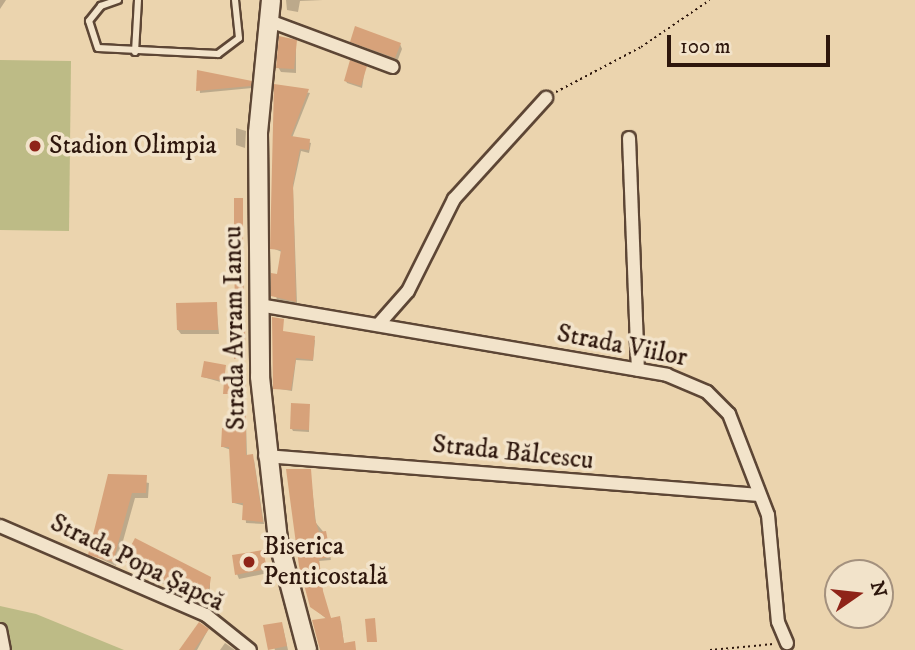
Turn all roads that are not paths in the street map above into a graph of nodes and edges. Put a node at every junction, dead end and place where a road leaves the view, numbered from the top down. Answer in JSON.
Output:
{"nodes":[{"id":1,"x":118,"y":0,"type":"edge"},
{"id":2,"x":138,"y":0,"type":"edge"},
{"id":3,"x":235,"y":0,"type":"edge"},
{"id":4,"x":271,"y":0,"type":"edge"},
{"id":5,"x":267,"y":20,"type":"junction"},
{"id":6,"x":135,"y":52,"type":"junction"},
{"id":7,"x":393,"y":66,"type":"dead end"},
{"id":8,"x":546,"y":99,"type":"road end"},
{"id":9,"x":629,"y":138,"type":"dead end"},
{"id":10,"x":259,"y":305,"type":"junction"},
{"id":11,"x":378,"y":325,"type":"junction"},
{"id":12,"x":638,"y":370,"type":"junction"},
{"id":13,"x":265,"y":456,"type":"junction"},
{"id":14,"x":756,"y":495,"type":"junction"},
{"id":15,"x":0,"y":526,"type":"edge"},
{"id":16,"x":0,"y":630,"type":"edge"},
{"id":17,"x":787,"y":643,"type":"road end"},
{"id":18,"x":4,"y":650,"type":"edge"},
{"id":19,"x":250,"y":650,"type":"edge"},
{"id":20,"x":307,"y":650,"type":"edge"}],
"edges":[{"from":1,"to":6,"type":"lane"},
{"from":2,"to":6,"type":"lane"},
{"from":3,"to":6,"type":"lane"},
{"from":4,"to":5,"type":"main road","name":"Strada Avram Iancu"},
{"from":5,"to":7,"type":"street"},
{"from":5,"to":10,"type":"main road","name":"Strada Avram Iancu"},
{"from":8,"to":11,"type":"street"},
{"from":9,"to":12,"type":"street"},
{"from":10,"to":11,"type":"street","name":"Strada Viilor"},
{"from":10,"to":13,"type":"main road","name":"Strada Avram Iancu"},
{"from":11,"to":12,"type":"street","name":"Strada Viilor"},
{"from":12,"to":14,"type":"street","name":"Strada Viilor"},
{"from":13,"to":14,"type":"street","name":"Strada Bălcescu"},
{"from":13,"to":20,"type":"main road","name":"Strada Avram Iancu"},
{"from":14,"to":17,"type":"street","name":"Strada Viilor"},
{"from":15,"to":19,"type":"street","name":"Strada Popa Șapcă"},
{"from":16,"to":18,"type":"street"}]}
